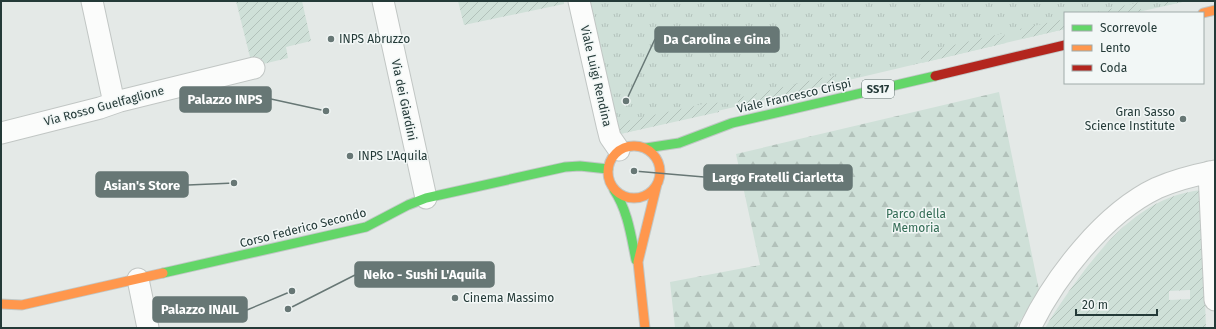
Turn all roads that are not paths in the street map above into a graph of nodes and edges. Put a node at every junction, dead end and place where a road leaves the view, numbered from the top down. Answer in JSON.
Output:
{"nodes":[{"id":1,"x":92,"y":1,"type":"edge"},
{"id":2,"x":383,"y":1,"type":"edge"},
{"id":3,"x":579,"y":1,"type":"edge"},
{"id":4,"x":1215,"y":10,"type":"edge"},
{"id":5,"x":1204,"y":13,"type":"edge"},
{"id":6,"x":1064,"y":45,"type":"edge"},
{"id":7,"x":254,"y":68,"type":"dead end"},
{"id":8,"x":114,"y":103,"type":"junction"},
{"id":9,"x":1,"y":133,"type":"edge"},
{"id":10,"x":693,"y":138,"type":"junction"},
{"id":11,"x":646,"y":148,"type":"junction"},
{"id":12,"x":619,"y":150,"type":"junction"},
{"id":13,"x":608,"y":169,"type":"junction"},
{"id":14,"x":1212,"y":172,"type":"edge"},
{"id":15,"x":658,"y":181,"type":"junction"},
{"id":16,"x":614,"y":190,"type":"junction"},
{"id":17,"x":426,"y":198,"type":"junction"},
{"id":18,"x":639,"y":275,"type":"junction"},
{"id":19,"x":138,"y":279,"type":"junction"},
{"id":20,"x":1215,"y":300,"type":"edge"},
{"id":21,"x":1,"y":304,"type":"edge"},
{"id":22,"x":148,"y":328,"type":"edge"},
{"id":23,"x":645,"y":328,"type":"edge"},
{"id":24,"x":1030,"y":328,"type":"edge"}],
"edges":[{"from":1,"to":8,"type":"street"},
{"from":2,"to":17,"type":"street","name":"Via dei Giardini"},
{"from":3,"to":12,"type":"street","name":"Viale Luigi Rendina"},
{"from":4,"to":5,"type":"main road"},
{"from":6,"to":10,"type":"main road","name":"Viale Francesco Crispi","number":"SS17"},
{"from":7,"to":8,"type":"street","name":"Via Rosso Guelfaglione"},
{"from":8,"to":9,"type":"street","name":"Via Rosso Guelfaglione"},
{"from":10,"to":11,"type":"main road","name":"Viale Francesco Crispi","number":"SS17"},
{"from":10,"to":15,"type":"main road","name":"Viale Francesco Crispi","number":"SS17"},
{"from":11,"to":12,"type":"main road"},
{"from":11,"to":15,"type":"main road"},
{"from":12,"to":13,"type":"main road"},
{"from":13,"to":16,"type":"main road"},
{"from":13,"to":17,"type":"main road","name":"Corso Federico Secondo"},
{"from":14,"to":20,"type":"street"},
{"from":14,"to":24,"type":"street"},
{"from":15,"to":16,"type":"main road"},
{"from":15,"to":18,"type":"main road","number":"SS17"},
{"from":16,"to":18,"type":"main road","number":"SS17"},
{"from":17,"to":19,"type":"main road","name":"Corso Federico Secondo"},
{"from":18,"to":23,"type":"main road","number":"SS17"},
{"from":19,"to":21,"type":"main road","name":"Corso Federico Secondo"},
{"from":19,"to":22,"type":"street"}]}
